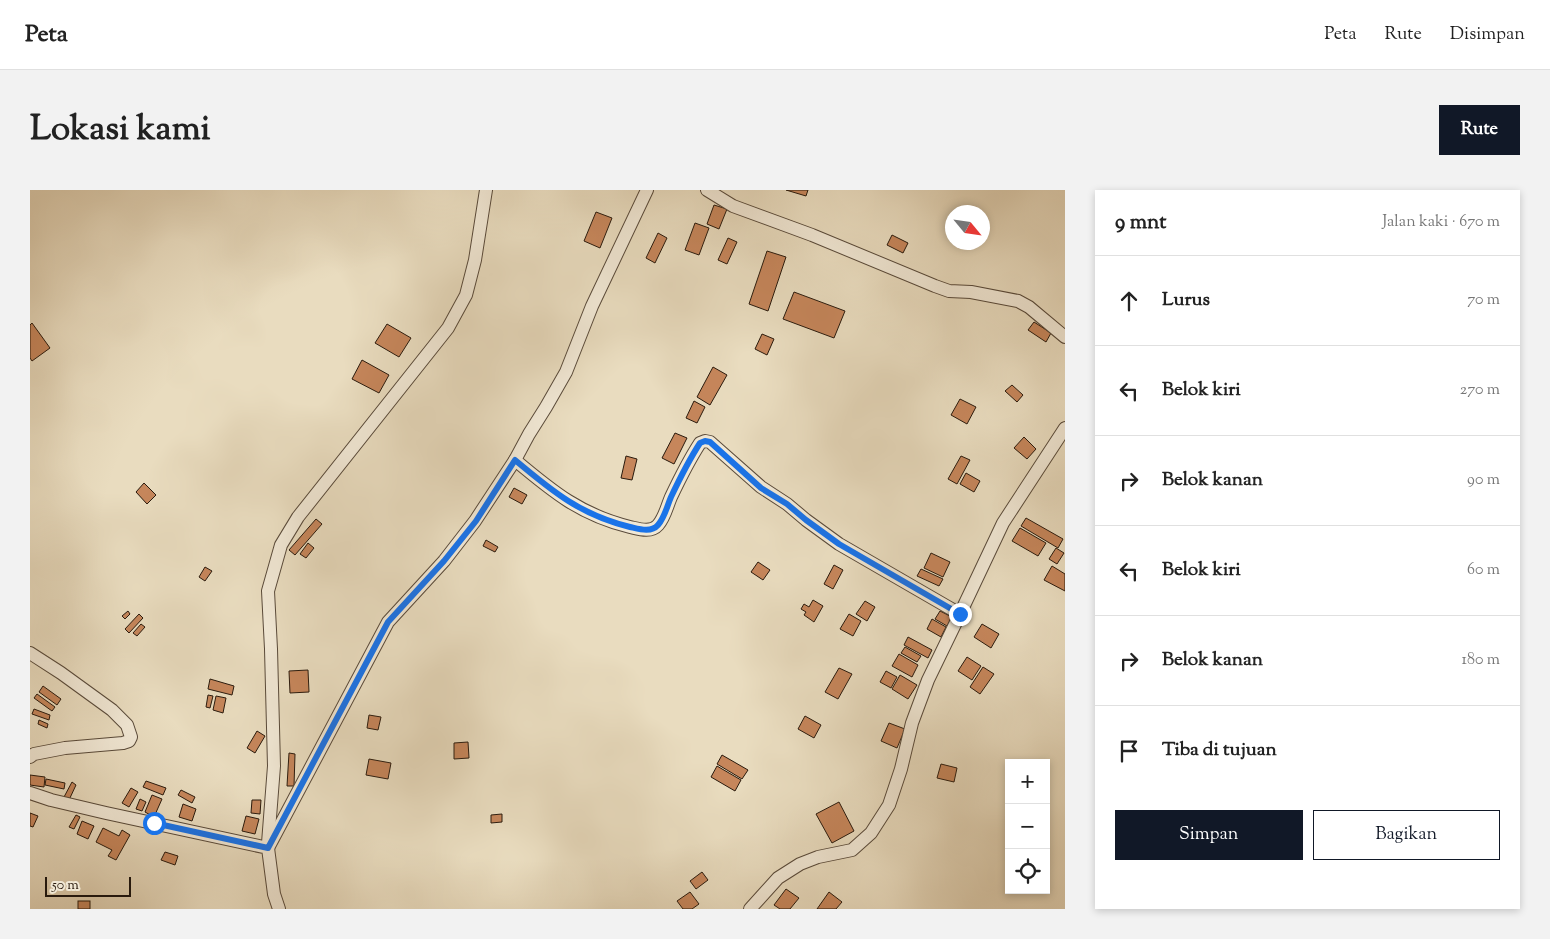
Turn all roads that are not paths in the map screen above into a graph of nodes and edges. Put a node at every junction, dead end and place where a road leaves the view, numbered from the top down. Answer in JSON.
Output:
{"nodes":[{"id":1,"x":486,"y":190,"type":"edge"},
{"id":2,"x":647,"y":190,"type":"edge"},
{"id":3,"x":707,"y":190,"type":"edge"},
{"id":4,"x":1065,"y":337,"type":"edge"},
{"id":5,"x":1065,"y":428,"type":"edge"},
{"id":6,"x":515,"y":460,"type":"junction"},
{"id":7,"x":960,"y":614,"type":"junction"},
{"id":8,"x":30,"y":653,"type":"edge"},
{"id":9,"x":30,"y":757,"type":"edge"},
{"id":10,"x":30,"y":793,"type":"edge"},
{"id":11,"x":268,"y":848,"type":"junction"},
{"id":12,"x":279,"y":909,"type":"edge"},
{"id":13,"x":750,"y":909,"type":"edge"}],
"edges":[{"from":1,"to":11,"type":"street"},
{"from":2,"to":6,"type":"street"},
{"from":3,"to":4,"type":"street"},
{"from":5,"to":7,"type":"street"},
{"from":6,"to":7,"type":"street"},
{"from":6,"to":11,"type":"street"},
{"from":7,"to":13,"type":"street"},
{"from":8,"to":9,"type":"street"},
{"from":10,"to":11,"type":"street"},
{"from":11,"to":12,"type":"street"}]}
